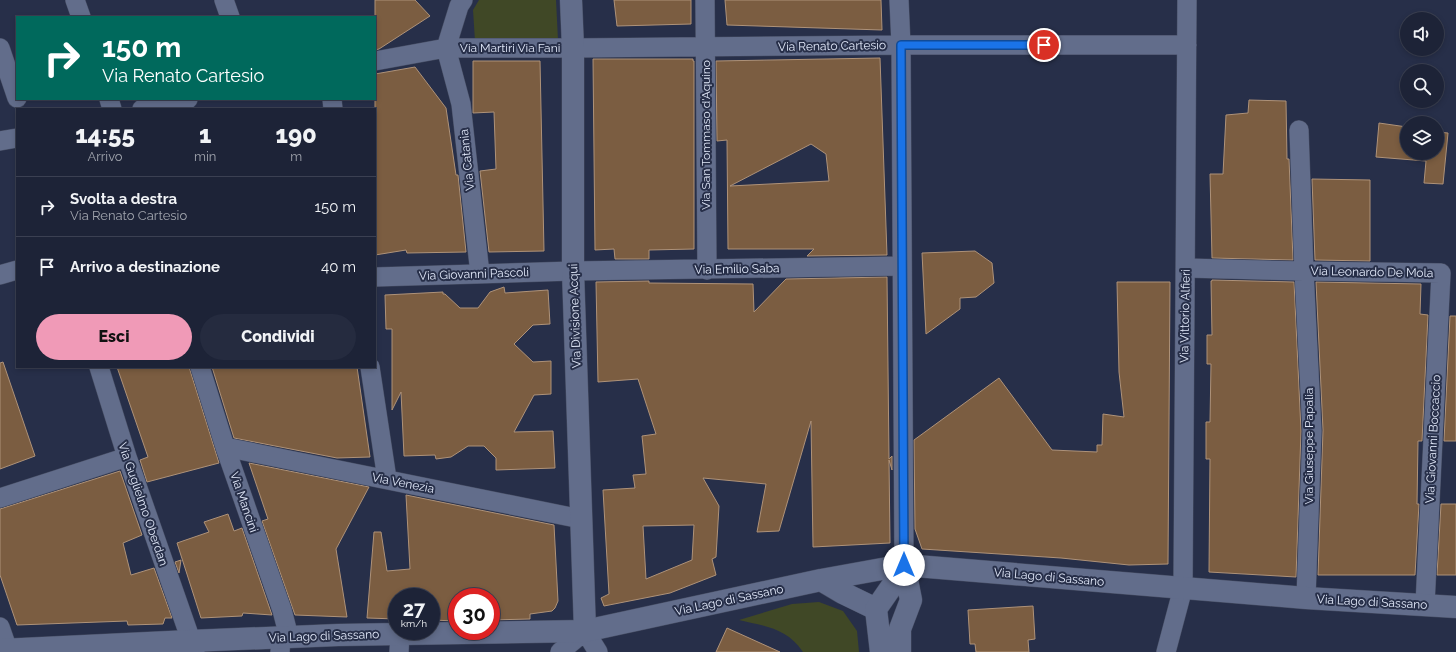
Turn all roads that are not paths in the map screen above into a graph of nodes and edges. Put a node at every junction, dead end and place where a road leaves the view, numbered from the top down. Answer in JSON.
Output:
{"nodes":[{"id":1,"x":75,"y":0,"type":"edge"},
{"id":2,"x":224,"y":0,"type":"edge"},
{"id":3,"x":572,"y":0,"type":"edge"},
{"id":4,"x":706,"y":0,"type":"edge"},
{"id":5,"x":900,"y":0,"type":"edge"},
{"id":6,"x":1186,"y":0,"type":"edge"},
{"id":7,"x":460,"y":2,"type":"edge"},
{"id":8,"x":81,"y":16,"type":"edge"},
{"id":9,"x":230,"y":16,"type":"edge"},
{"id":10,"x":901,"y":45,"type":"junction"},
{"id":11,"x":1187,"y":45,"type":"junction"},
{"id":12,"x":706,"y":47,"type":"junction"},
{"id":13,"x":0,"y":48,"type":"edge"},
{"id":14,"x":446,"y":48,"type":"junction"},
{"id":15,"x":573,"y":48,"type":"junction"},
{"id":16,"x":376,"y":60,"type":"edge"},
{"id":17,"x":16,"y":95,"type":"edge"},
{"id":18,"x":183,"y":100,"type":"edge"},
{"id":19,"x":147,"y":108,"type":"edge"},
{"id":20,"x":1299,"y":130,"type":"dead end"},
{"id":21,"x":16,"y":138,"type":"edge"},
{"id":22,"x":0,"y":141,"type":"edge"},
{"id":23,"x":902,"y":266,"type":"junction"},
{"id":24,"x":1186,"y":268,"type":"junction"},
{"id":25,"x":16,"y":270,"type":"edge"},
{"id":26,"x":707,"y":270,"type":"junction"},
{"id":27,"x":573,"y":271,"type":"junction"},
{"id":28,"x":1304,"y":271,"type":"junction"},
{"id":29,"x":1441,"y":273,"type":"joint"},
{"id":30,"x":480,"y":274,"type":"junction"},
{"id":31,"x":0,"y":276,"type":"edge"},
{"id":32,"x":376,"y":277,"type":"edge"},
{"id":33,"x":98,"y":368,"type":"edge"},
{"id":34,"x":200,"y":368,"type":"edge"},
{"id":35,"x":370,"y":368,"type":"edge"},
{"id":36,"x":225,"y":446,"type":"junction"},
{"id":37,"x":127,"y":457,"type":"junction"},
{"id":38,"x":387,"y":479,"type":"junction"},
{"id":39,"x":0,"y":498,"type":"edge"},
{"id":40,"x":581,"y":519,"type":"junction"},
{"id":41,"x":904,"y":565,"type":"junction"},
{"id":42,"x":821,"y":580,"type":"junction"},
{"id":43,"x":1183,"y":588,"type":"junction"},
{"id":44,"x":1306,"y":598,"type":"junction"},
{"id":45,"x":1425,"y":605,"type":"junction"},
{"id":46,"x":1456,"y":607,"type":"edge"},
{"id":47,"x":876,"y":609,"type":"junction"},
{"id":48,"x":0,"y":627,"type":"edge"},
{"id":49,"x":585,"y":631,"type":"junction"},
{"id":50,"x":283,"y":642,"type":"edge"},
{"id":51,"x":400,"y":643,"type":"edge"},
{"id":52,"x":193,"y":646,"type":"edge"},
{"id":53,"x":4,"y":650,"type":"edge"},
{"id":54,"x":560,"y":652,"type":"edge"},
{"id":55,"x":598,"y":652,"type":"edge"},
{"id":56,"x":881,"y":652,"type":"edge"},
{"id":57,"x":900,"y":652,"type":"edge"},
{"id":58,"x":1166,"y":652,"type":"edge"}],
"edges":[{"from":1,"to":8,"type":"street"},
{"from":2,"to":9,"type":"street"},
{"from":3,"to":15,"type":"street","name":"Via Divisione Acqui"},
{"from":4,"to":12,"type":"street","name":"Via San Tommaso d'Aquino"},
{"from":5,"to":10,"type":"street"},
{"from":6,"to":11,"type":"street","name":"Via Vittorio Alfieri"},
{"from":7,"to":14,"type":"street"},
{"from":10,"to":11,"type":"street","name":"Via Renato Cartesio"},
{"from":10,"to":12,"type":"street","name":"Via Renato Cartesio"},
{"from":10,"to":23,"type":"street"},
{"from":11,"to":24,"type":"street","name":"Via Vittorio Alfieri"},
{"from":12,"to":15,"type":"street","name":"Via Renato Cartesio"},
{"from":12,"to":26,"type":"street","name":"Via San Tommaso d'Aquino"},
{"from":13,"to":17,"type":"street"},
{"from":14,"to":15,"type":"street","name":"Via Martiri Via Fani"},
{"from":14,"to":16,"type":"street","name":"Via Martiri Via Fani"},
{"from":14,"to":30,"type":"street","name":"Via Catania"},
{"from":15,"to":27,"type":"street","name":"Via Divisione Acqui"},
{"from":18,"to":19,"type":"street"},
{"from":20,"to":28,"type":"street","name":"Via Giuseppe Papalia"},
{"from":21,"to":22,"type":"street"},
{"from":23,"to":26,"type":"street","name":"Via Emilio Saba"},
{"from":23,"to":41,"type":"street"},
{"from":24,"to":28,"type":"street"},
{"from":24,"to":43,"type":"street","name":"Via Vittorio Alfieri"},
{"from":25,"to":31,"type":"street"},
{"from":26,"to":27,"type":"street","name":"Via Emilio Saba"},
{"from":27,"to":30,"type":"street","name":"Via Giovanni Pascoli"},
{"from":27,"to":40,"type":"street","name":"Via Divisione Acqui"},
{"from":28,"to":29,"type":"street","name":"Via Leonardo De Mola"},
{"from":28,"to":44,"type":"street","name":"Via Giuseppe Papalia"},
{"from":29,"to":45,"type":"street","name":"Via Giovanni Boccaccio"},
{"from":30,"to":32,"type":"street","name":"Via Giovanni Pascoli"},
{"from":33,"to":37,"type":"street","name":"Via Guglielmo Oberdan"},
{"from":34,"to":36,"type":"street","name":"Via Mancini"},
{"from":35,"to":38,"type":"street"},
{"from":36,"to":38,"type":"street","name":"Via Venezia"},
{"from":36,"to":50,"type":"street","name":"Via Mancini"},
{"from":37,"to":39,"type":"street"},
{"from":37,"to":52,"type":"street","name":"Via Guglielmo Oberdan"},
{"from":38,"to":40,"type":"street","name":"Via Venezia"},
{"from":40,"to":49,"type":"street","name":"Via Divisione Acqui"},
{"from":41,"to":42,"type":"street","name":"Via Lago di Sassano"},
{"from":41,"to":43,"type":"street","name":"Via Lago di Sassano"},
{"from":41,"to":47,"type":"street"},
{"from":41,"to":57,"type":"street"},
{"from":42,"to":47,"type":"street"},
{"from":42,"to":49,"type":"street","name":"Via Lago di Sassano"},
{"from":43,"to":44,"type":"street","name":"Via Lago di Sassano"},
{"from":43,"to":58,"type":"street","name":"Via Vittorio Alfieri"},
{"from":44,"to":45,"type":"street","name":"Via Lago di Sassano"},
{"from":45,"to":46,"type":"street","name":"Via Lago di Sassano"},
{"from":47,"to":56,"type":"street"},
{"from":48,"to":53,"type":"street"},
{"from":49,"to":51,"type":"street","name":"Via Lago di Sassano"},
{"from":49,"to":54,"type":"street"},
{"from":49,"to":55,"type":"street"},
{"from":50,"to":51,"type":"street","name":"Via Lago di Sassano"},
{"from":50,"to":52,"type":"street","name":"Via Lago di Sassano"},
{"from":52,"to":53,"type":"street","name":"Via Lago di Sassano"}]}
